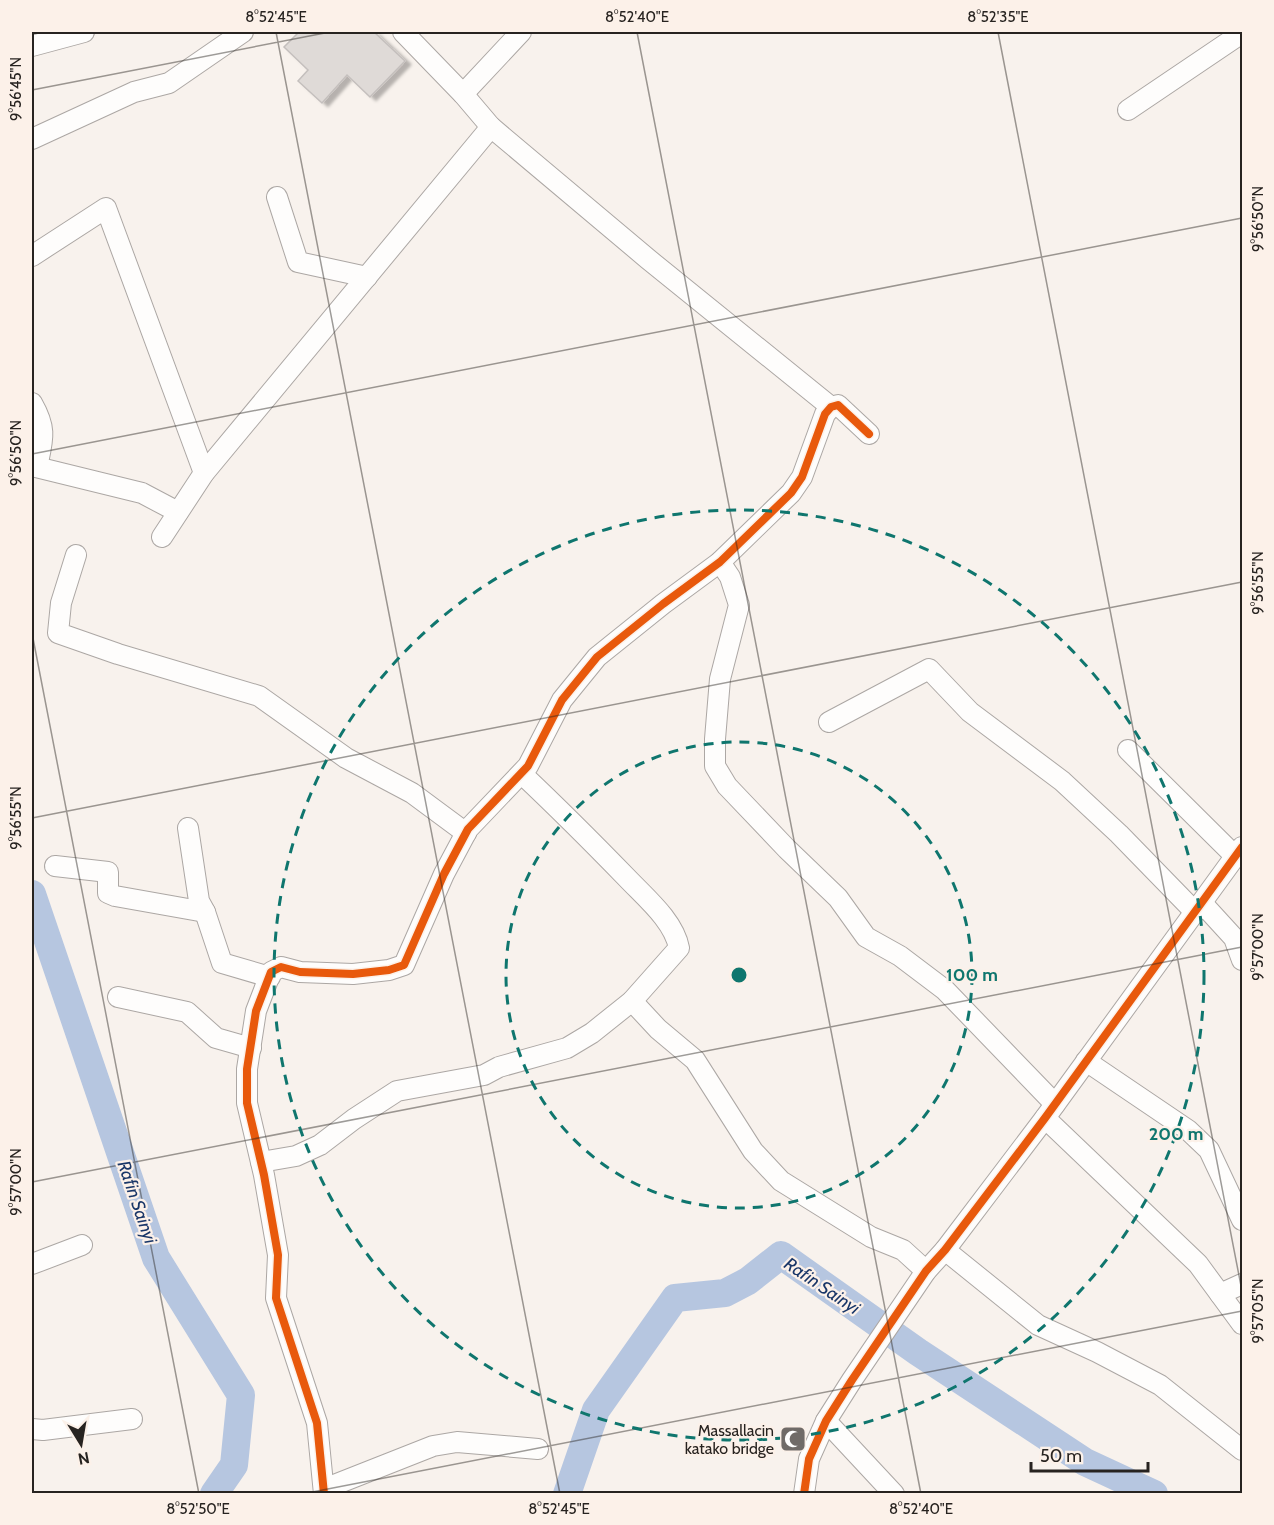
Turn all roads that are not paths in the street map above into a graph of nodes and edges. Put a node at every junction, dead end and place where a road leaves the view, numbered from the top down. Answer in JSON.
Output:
{"nodes":[{"id":1,"x":84,"y":32,"type":"edge"},
{"id":2,"x":243,"y":32,"type":"edge"},
{"id":3,"x":403,"y":32,"type":"edge"},
{"id":4,"x":521,"y":32,"type":"edge"},
{"id":5,"x":1242,"y":33,"type":"edge"},
{"id":6,"x":36,"y":40,"type":"edge"},
{"id":7,"x":463,"y":94,"type":"junction"},
{"id":8,"x":1128,"y":110,"type":"dead end"},
{"id":9,"x":491,"y":127,"type":"junction"},
{"id":10,"x":32,"y":139,"type":"edge"},
{"id":11,"x":277,"y":197,"type":"dead end"},
{"id":12,"x":32,"y":256,"type":"edge"},
{"id":13,"x":367,"y":277,"type":"junction"},
{"id":14,"x":32,"y":402,"type":"edge"},
{"id":15,"x":831,"y":407,"type":"junction"},
{"id":16,"x":869,"y":434,"type":"dead end"},
{"id":17,"x":34,"y":467,"type":"edge"},
{"id":18,"x":204,"y":473,"type":"junction"},
{"id":19,"x":178,"y":512,"type":"junction"},
{"id":20,"x":162,"y":537,"type":"dead end"},
{"id":21,"x":76,"y":555,"type":"dead end"},
{"id":22,"x":720,"y":562,"type":"junction"},
{"id":23,"x":829,"y":722,"type":"dead end"},
{"id":24,"x":1128,"y":750,"type":"dead end"},
{"id":25,"x":522,"y":774,"type":"junction"},
{"id":26,"x":188,"y":828,"type":"dead end"},
{"id":27,"x":466,"y":834,"type":"junction"},
{"id":28,"x":1239,"y":852,"type":"edge"},
{"id":29,"x":55,"y":866,"type":"dead end"},
{"id":30,"x":1198,"y":907,"type":"junction"},
{"id":31,"x":205,"y":912,"type":"junction"},
{"id":32,"x":1242,"y":960,"type":"edge"},
{"id":33,"x":270,"y":977,"type":"junction"},
{"id":34,"x":118,"y":997,"type":"dead end"},
{"id":35,"x":632,"y":1001,"type":"junction"},
{"id":36,"x":251,"y":1048,"type":"junction"},
{"id":37,"x":1086,"y":1061,"type":"junction"},
{"id":38,"x":1050,"y":1111,"type":"junction"},
{"id":39,"x":261,"y":1162,"type":"junction"},
{"id":40,"x":1242,"y":1220,"type":"edge"},
{"id":41,"x":82,"y":1245,"type":"dead end"},
{"id":42,"x":945,"y":1250,"type":"junction"},
{"id":43,"x":32,"y":1263,"type":"edge"},
{"id":44,"x":926,"y":1271,"type":"junction"},
{"id":45,"x":1242,"y":1284,"type":"edge"},
{"id":46,"x":1220,"y":1294,"type":"junction"},
{"id":47,"x":1242,"y":1324,"type":"edge"},
{"id":48,"x":132,"y":1419,"type":"dead end"},
{"id":49,"x":826,"y":1421,"type":"junction"},
{"id":50,"x":32,"y":1429,"type":"edge"},
{"id":51,"x":537,"y":1449,"type":"dead end"},
{"id":52,"x":1242,"y":1450,"type":"edge"},
{"id":53,"x":324,"y":1491,"type":"edge"},
{"id":54,"x":804,"y":1494,"type":"edge"},
{"id":55,"x":894,"y":1494,"type":"edge"}],
"edges":[{"from":1,"to":6,"type":"street"},
{"from":2,"to":10,"type":"street"},
{"from":3,"to":7,"type":"street"},
{"from":4,"to":7,"type":"street"},
{"from":5,"to":8,"type":"street"},
{"from":7,"to":9,"type":"street"},
{"from":9,"to":13,"type":"street"},
{"from":9,"to":15,"type":"street"},
{"from":11,"to":13,"type":"street"},
{"from":12,"to":18,"type":"street"},
{"from":13,"to":18,"type":"street"},
{"from":14,"to":17,"type":"street"},
{"from":15,"to":16,"type":"street"},
{"from":15,"to":22,"type":"street"},
{"from":17,"to":19,"type":"street"},
{"from":18,"to":19,"type":"street"},
{"from":19,"to":20,"type":"street"},
{"from":21,"to":27,"type":"street"},
{"from":22,"to":25,"type":"street"},
{"from":22,"to":38,"type":"street"},
{"from":23,"to":30,"type":"street"},
{"from":24,"to":28,"type":"street"},
{"from":25,"to":27,"type":"street"},
{"from":25,"to":35,"type":"street"},
{"from":26,"to":31,"type":"street"},
{"from":27,"to":33,"type":"street"},
{"from":28,"to":30,"type":"street"},
{"from":29,"to":31,"type":"street"},
{"from":30,"to":32,"type":"street"},
{"from":30,"to":37,"type":"street"},
{"from":31,"to":33,"type":"street"},
{"from":33,"to":36,"type":"street"},
{"from":34,"to":36,"type":"street"},
{"from":35,"to":39,"type":"street"},
{"from":35,"to":44,"type":"street"},
{"from":36,"to":39,"type":"street"},
{"from":37,"to":38,"type":"street"},
{"from":37,"to":40,"type":"street"},
{"from":38,"to":42,"type":"street"},
{"from":38,"to":46,"type":"street"},
{"from":39,"to":53,"type":"street"},
{"from":41,"to":43,"type":"street"},
{"from":42,"to":44,"type":"street"},
{"from":42,"to":52,"type":"street"},
{"from":44,"to":49,"type":"street"},
{"from":45,"to":46,"type":"street"},
{"from":46,"to":47,"type":"street"},
{"from":48,"to":50,"type":"street"},
{"from":49,"to":54,"type":"street"},
{"from":49,"to":55,"type":"street"},
{"from":51,"to":53,"type":"street"}]}
